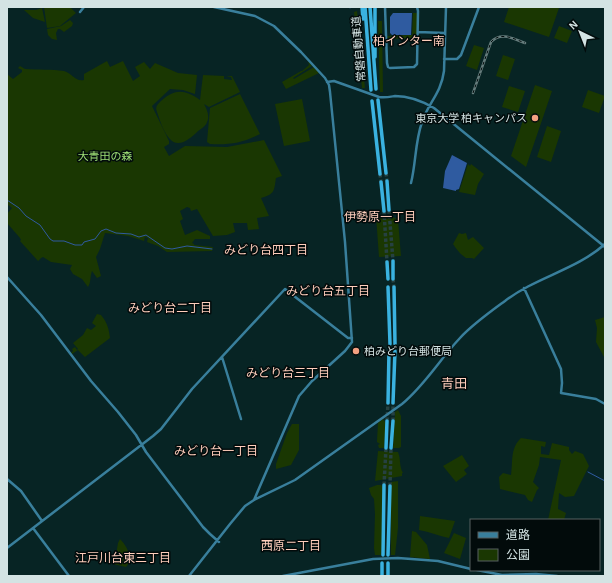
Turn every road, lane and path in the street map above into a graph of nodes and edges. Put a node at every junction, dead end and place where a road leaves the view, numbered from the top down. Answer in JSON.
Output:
{"nodes":[{"id":1,"x":84,"y":7,"type":"edge"},
{"id":2,"x":214,"y":7,"type":"edge"},
{"id":3,"x":363,"y":7,"type":"edge"},
{"id":4,"x":370,"y":7,"type":"edge"},
{"id":5,"x":375,"y":7,"type":"edge"},
{"id":6,"x":385,"y":7,"type":"edge"},
{"id":7,"x":417,"y":7,"type":"edge"},
{"id":8,"x":446,"y":7,"type":"edge"},
{"id":9,"x":479,"y":7,"type":"edge"},
{"id":10,"x":80,"y":12,"type":"dead end"},
{"id":11,"x":418,"y":32,"type":"junction"},
{"id":12,"x":445,"y":33,"type":"junction"},
{"id":13,"x":444,"y":59,"type":"junction"},
{"id":14,"x":375,"y":72,"type":"junction"},
{"id":15,"x":328,"y":82,"type":"junction"},
{"id":16,"x":376,"y":89,"type":"dead end"},
{"id":17,"x":371,"y":90,"type":"dead end"},
{"id":18,"x":378,"y":100,"type":"dead end"},
{"id":19,"x":372,"y":101,"type":"dead end"},
{"id":20,"x":430,"y":106,"type":"junction"},
{"id":21,"x":386,"y":173,"type":"tunnel mouth"},
{"id":22,"x":380,"y":174,"type":"tunnel mouth"},
{"id":23,"x":387,"y":181,"type":"tunnel mouth"},
{"id":24,"x":381,"y":182,"type":"tunnel mouth"},
{"id":25,"x":411,"y":183,"type":"dead end"},
{"id":26,"x":389,"y":210,"type":"tunnel mouth"},
{"id":27,"x":384,"y":211,"type":"tunnel mouth"},
{"id":28,"x":604,"y":246,"type":"edge"},
{"id":29,"x":387,"y":262,"type":"tunnel mouth"},
{"id":30,"x":393,"y":262,"type":"tunnel mouth"},
{"id":31,"x":7,"y":277,"type":"edge"},
{"id":32,"x":388,"y":279,"type":"tunnel mouth"},
{"id":33,"x":394,"y":279,"type":"tunnel mouth"},
{"id":34,"x":388,"y":287,"type":"tunnel mouth"},
{"id":35,"x":394,"y":287,"type":"tunnel mouth"},
{"id":36,"x":524,"y":288,"type":"junction"},
{"id":37,"x":352,"y":338,"type":"junction"},
{"id":38,"x":390,"y":344,"type":"dead end"},
{"id":39,"x":395,"y":344,"type":"dead end"},
{"id":40,"x":389,"y":351,"type":"dead end"},
{"id":41,"x":395,"y":351,"type":"dead end"},
{"id":42,"x":222,"y":357,"type":"junction"},
{"id":43,"x":388,"y":403,"type":"tunnel mouth"},
{"id":44,"x":393,"y":403,"type":"tunnel mouth"},
{"id":45,"x":605,"y":404,"type":"edge"},
{"id":46,"x":241,"y":419,"type":"dead end"},
{"id":47,"x":387,"y":421,"type":"tunnel mouth"},
{"id":48,"x":393,"y":421,"type":"tunnel mouth"},
{"id":49,"x":142,"y":445,"type":"junction"},
{"id":50,"x":386,"y":448,"type":"tunnel mouth"},
{"id":51,"x":392,"y":448,"type":"tunnel mouth"},
{"id":52,"x":7,"y":479,"type":"edge"},
{"id":53,"x":384,"y":485,"type":"tunnel mouth"},
{"id":54,"x":390,"y":486,"type":"tunnel mouth"},
{"id":55,"x":254,"y":500,"type":"junction"},
{"id":56,"x":42,"y":521,"type":"junction"},
{"id":57,"x":33,"y":528,"type":"junction"},
{"id":58,"x":218,"y":541,"type":"junction"},
{"id":59,"x":7,"y":548,"type":"edge"},
{"id":60,"x":383,"y":555,"type":"dead end"},
{"id":61,"x":388,"y":556,"type":"dead end"},
{"id":62,"x":382,"y":563,"type":"dead end"},
{"id":63,"x":388,"y":563,"type":"dead end"},
{"id":64,"x":470,"y":569,"type":"edge"},
{"id":65,"x":482,"y":571,"type":"edge"},
{"id":66,"x":69,"y":576,"type":"edge"},
{"id":67,"x":189,"y":576,"type":"edge"},
{"id":68,"x":283,"y":576,"type":"edge"},
{"id":69,"x":382,"y":576,"type":"edge"},
{"id":70,"x":388,"y":576,"type":"edge"},
{"id":71,"x":557,"y":576,"type":"edge"}],
"edges":[{"from":1,"to":10,"type":"street"},
{"from":2,"to":15,"type":"street"},
{"from":3,"to":17,"type":"highway","name":"常磐自動車道"},
{"from":4,"to":14,"type":"highway","name":"常磐自動車道"},
{"from":5,"to":14,"type":"highway"},
{"from":6,"to":11,"type":"street"},
{"from":7,"to":11,"type":"street"},
{"from":8,"to":12,"type":"street"},
{"from":9,"to":13,"type":"street"},
{"from":11,"to":12,"type":"street"},
{"from":12,"to":13,"type":"street"},
{"from":13,"to":20,"type":"street"},
{"from":14,"to":16,"type":"highway","name":"常磐自動車道"},
{"from":15,"to":20,"type":"street"},
{"from":15,"to":37,"type":"street"},
{"from":18,"to":21,"type":"highway"},
{"from":19,"to":22,"type":"highway"},
{"from":20,"to":25,"type":"street"},
{"from":20,"to":28,"type":"street"},
{"from":23,"to":26,"type":"highway"},
{"from":24,"to":27,"type":"highway"},
{"from":28,"to":36,"type":"street"},
{"from":29,"to":32,"type":"highway"},
{"from":30,"to":33,"type":"highway"},
{"from":31,"to":49,"type":"street"},
{"from":34,"to":38,"type":"highway"},
{"from":35,"to":39,"type":"highway"},
{"from":36,"to":45,"type":"street"},
{"from":36,"to":55,"type":"street"},
{"from":37,"to":42,"type":"street"},
{"from":37,"to":55,"type":"street"},
{"from":40,"to":43,"type":"highway"},
{"from":41,"to":44,"type":"highway"},
{"from":42,"to":46,"type":"street"},
{"from":42,"to":49,"type":"street"},
{"from":47,"to":50,"type":"highway"},
{"from":48,"to":51,"type":"highway"},
{"from":49,"to":56,"type":"street"},
{"from":49,"to":58,"type":"street"},
{"from":52,"to":56,"type":"street"},
{"from":53,"to":60,"type":"highway"},
{"from":54,"to":61,"type":"highway"},
{"from":55,"to":58,"type":"street"},
{"from":56,"to":57,"type":"street"},
{"from":57,"to":59,"type":"street"},
{"from":57,"to":66,"type":"street"},
{"from":58,"to":67,"type":"street"},
{"from":62,"to":69,"type":"highway"},
{"from":63,"to":70,"type":"highway"},
{"from":64,"to":68,"type":"street"},
{"from":65,"to":71,"type":"street"}]}
